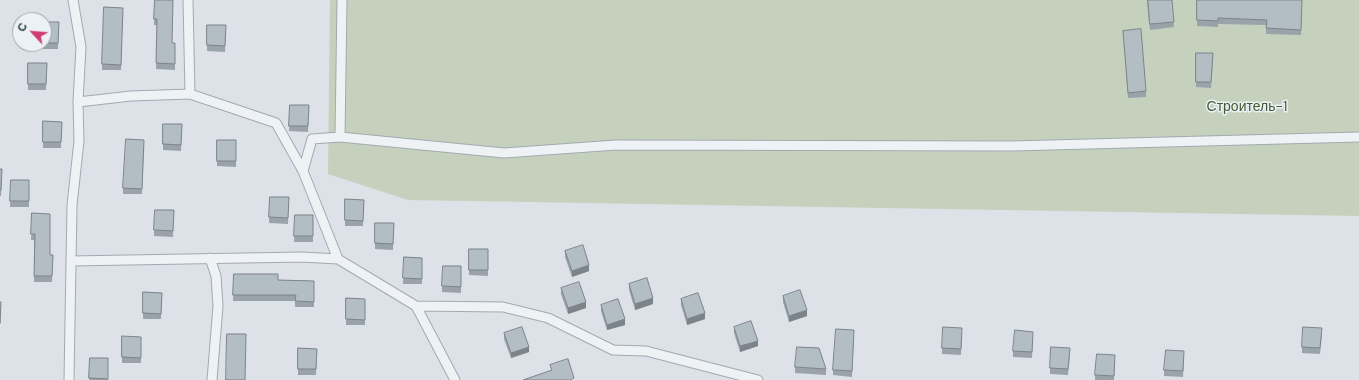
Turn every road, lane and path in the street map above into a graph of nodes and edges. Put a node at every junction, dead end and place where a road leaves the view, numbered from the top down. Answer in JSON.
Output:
{"nodes":[{"id":1,"x":73,"y":0,"type":"edge"},
{"id":2,"x":188,"y":0,"type":"edge"},
{"id":3,"x":342,"y":0,"type":"edge"},
{"id":4,"x":190,"y":94,"type":"junction"},
{"id":5,"x":78,"y":102,"type":"junction"},
{"id":6,"x":340,"y":137,"type":"junction"},
{"id":7,"x":1359,"y":137,"type":"edge"},
{"id":8,"x":304,"y":171,"type":"junction"},
{"id":9,"x":210,"y":258,"type":"junction"},
{"id":10,"x":338,"y":259,"type":"junction"},
{"id":11,"x":71,"y":261,"type":"junction"},
{"id":12,"x":416,"y":306,"type":"junction"},
{"id":13,"x":69,"y":380,"type":"edge"},
{"id":14,"x":212,"y":380,"type":"edge"},
{"id":15,"x":455,"y":380,"type":"edge"},
{"id":16,"x":758,"y":380,"type":"edge"}],
"edges":[{"from":1,"to":5,"type":"lane"},
{"from":2,"to":4,"type":"lane"},
{"from":3,"to":6,"type":"lane"},
{"from":4,"to":5,"type":"lane"},
{"from":4,"to":8,"type":"lane"},
{"from":5,"to":11,"type":"lane"},
{"from":6,"to":7,"type":"lane"},
{"from":6,"to":8,"type":"lane"},
{"from":8,"to":10,"type":"lane"},
{"from":9,"to":10,"type":"lane"},
{"from":9,"to":11,"type":"lane"},
{"from":9,"to":14,"type":"lane"},
{"from":10,"to":12,"type":"lane"},
{"from":11,"to":13,"type":"lane"},
{"from":12,"to":15,"type":"lane"},
{"from":12,"to":16,"type":"lane"}]}
